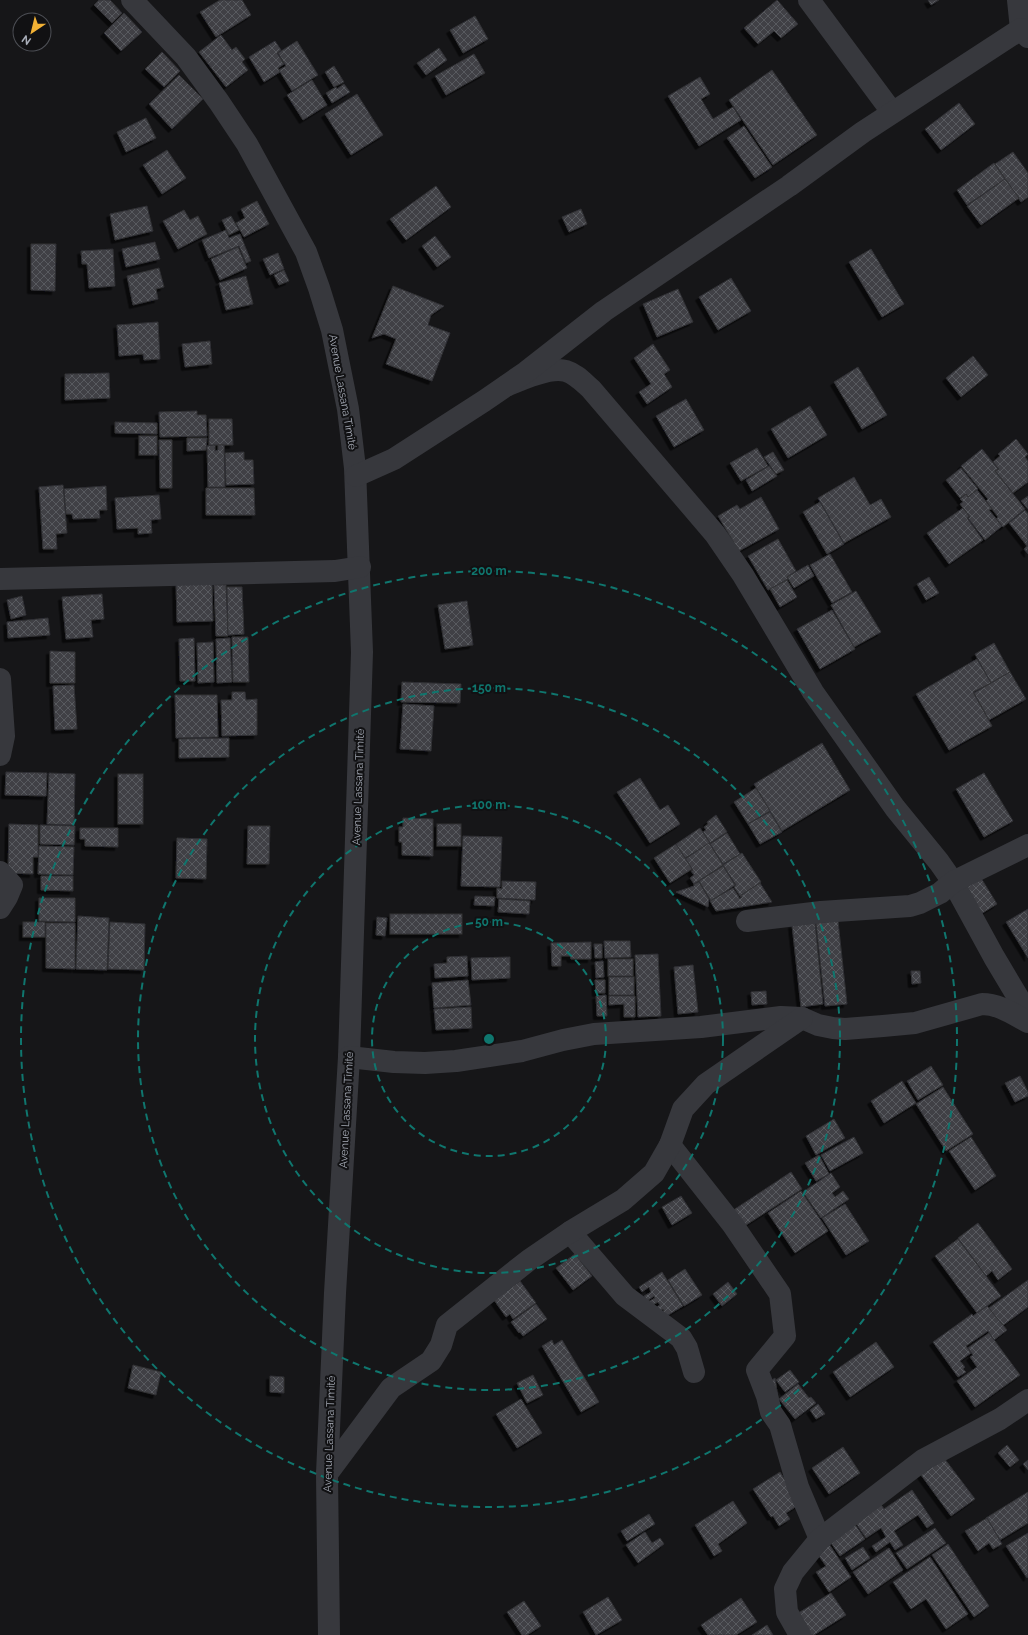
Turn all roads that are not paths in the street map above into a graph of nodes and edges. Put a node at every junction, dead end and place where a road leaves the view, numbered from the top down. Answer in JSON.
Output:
{"nodes":[{"id":1,"x":132,"y":0,"type":"edge"},
{"id":2,"x":809,"y":0,"type":"edge"},
{"id":3,"x":1018,"y":0,"type":"edge"},
{"id":4,"x":1025,"y":33,"type":"edge"},
{"id":5,"x":892,"y":112,"type":"junction"},
{"id":6,"x":506,"y":386,"type":"junction"},
{"id":7,"x":356,"y":476,"type":"junction"},
{"id":8,"x":360,"y":567,"type":"junction"},
{"id":9,"x":0,"y":579,"type":"edge"},
{"id":10,"x":1,"y":691,"type":"edge"},
{"id":11,"x":0,"y":755,"type":"edge"},
{"id":12,"x":1028,"y":845,"type":"edge"},
{"id":13,"x":0,"y":872,"type":"edge"},
{"id":14,"x":953,"y":882,"type":"junction"},
{"id":15,"x":0,"y":908,"type":"edge"},
{"id":16,"x":747,"y":921,"type":"dead end"},
{"id":17,"x":1028,"y":1014,"type":"edge"},
{"id":18,"x":802,"y":1018,"type":"junction"},
{"id":19,"x":1028,"y":1022,"type":"edge"},
{"id":20,"x":349,"y":1057,"type":"junction"},
{"id":21,"x":670,"y":1145,"type":"junction"},
{"id":22,"x":570,"y":1232,"type":"junction"},
{"id":23,"x":694,"y":1372,"type":"dead end"},
{"id":24,"x":1028,"y":1400,"type":"edge"},
{"id":25,"x":327,"y":1474,"type":"junction"},
{"id":26,"x":820,"y":1538,"type":"junction"},
{"id":27,"x":329,"y":1635,"type":"edge"},
{"id":28,"x":800,"y":1635,"type":"edge"}],
"edges":[{"from":1,"to":7,"type":"street","name":"Avenue Lassana Timité"},
{"from":2,"to":5,"type":"street"},
{"from":3,"to":4,"type":"street"},
{"from":4,"to":5,"type":"street"},
{"from":5,"to":6,"type":"street"},
{"from":6,"to":7,"type":"street"},
{"from":6,"to":14,"type":"street"},
{"from":7,"to":8,"type":"street","name":"Avenue Lassana Timité"},
{"from":8,"to":9,"type":"street"},
{"from":8,"to":20,"type":"street","name":"Avenue Lassana Timité"},
{"from":10,"to":11,"type":"street"},
{"from":12,"to":14,"type":"street"},
{"from":13,"to":15,"type":"street"},
{"from":14,"to":16,"type":"street"},
{"from":14,"to":17,"type":"street"},
{"from":18,"to":19,"type":"street"},
{"from":18,"to":20,"type":"street"},
{"from":18,"to":21,"type":"street"},
{"from":20,"to":25,"type":"street","name":"Avenue Lassana Timité"},
{"from":21,"to":22,"type":"street"},
{"from":21,"to":26,"type":"street"},
{"from":22,"to":23,"type":"street"},
{"from":22,"to":25,"type":"street"},
{"from":24,"to":26,"type":"street"},
{"from":25,"to":27,"type":"street","name":"Avenue Lassana Timité"},
{"from":26,"to":28,"type":"street"}]}
